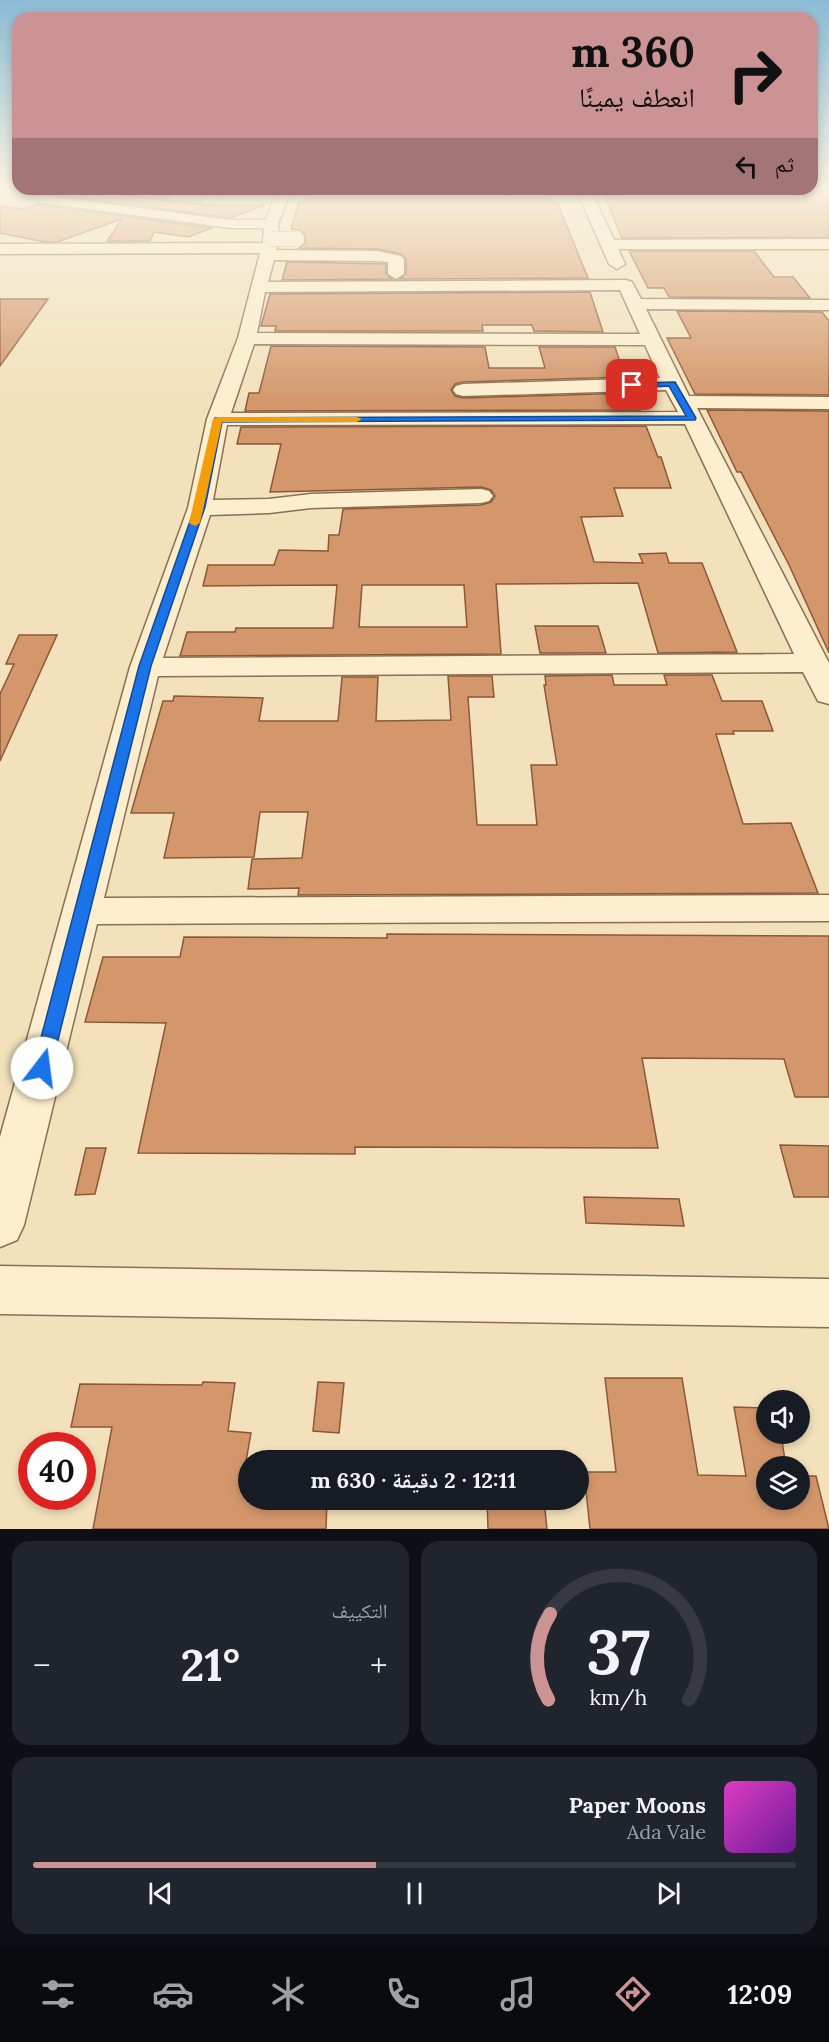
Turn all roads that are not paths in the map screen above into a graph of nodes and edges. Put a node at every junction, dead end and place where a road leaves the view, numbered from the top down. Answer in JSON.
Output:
{"nodes":[{"id":1,"x":266,"y":258,"type":"edge"},
{"id":2,"x":392,"y":258,"type":"edge"},
{"id":3,"x":615,"y":258,"type":"edge"},
{"id":4,"x":396,"y":274,"type":"dead end"},
{"id":5,"x":626,"y":285,"type":"junction"},
{"id":6,"x":258,"y":286,"type":"junction"},
{"id":7,"x":635,"y":304,"type":"junction"},
{"id":8,"x":829,"y":305,"type":"edge"},
{"id":9,"x":248,"y":338,"type":"junction"},
{"id":10,"x":652,"y":340,"type":"junction"},
{"id":11,"x":463,"y":390,"type":"dead end"},
{"id":12,"x":682,"y":401,"type":"junction"},
{"id":13,"x":829,"y":403,"type":"edge"},
{"id":14,"x":218,"y":419,"type":"junction"},
{"id":15,"x":481,"y":496,"type":"dead end"},
{"id":16,"x":200,"y":507,"type":"junction"},
{"id":17,"x":814,"y":663,"type":"junction"},
{"id":18,"x":145,"y":666,"type":"junction"},
{"id":19,"x":829,"y":695,"type":"edge"},
{"id":20,"x":829,"y":908,"type":"edge"},
{"id":21,"x":83,"y":911,"type":"junction"},
{"id":22,"x":0,"y":1225,"type":"edge"},
{"id":23,"x":0,"y":1290,"type":"edge"},
{"id":24,"x":829,"y":1303,"type":"edge"}],
"edges":[{"from":1,"to":6,"type":"street"},
{"from":2,"to":4,"type":"street"},
{"from":3,"to":5,"type":"street"},
{"from":5,"to":6,"type":"street"},
{"from":5,"to":7,"type":"street"},
{"from":6,"to":9,"type":"street"},
{"from":7,"to":8,"type":"street"},
{"from":7,"to":10,"type":"street"},
{"from":9,"to":10,"type":"street"},
{"from":9,"to":14,"type":"street"},
{"from":10,"to":12,"type":"street"},
{"from":11,"to":12,"type":"street"},
{"from":12,"to":13,"type":"street"},
{"from":12,"to":14,"type":"street"},
{"from":12,"to":17,"type":"street"},
{"from":14,"to":16,"type":"street"},
{"from":15,"to":16,"type":"street"},
{"from":16,"to":18,"type":"street"},
{"from":17,"to":18,"type":"street"},
{"from":17,"to":19,"type":"street"},
{"from":18,"to":21,"type":"street"},
{"from":20,"to":21,"type":"street"},
{"from":21,"to":22,"type":"street"},
{"from":23,"to":24,"type":"street"}]}
